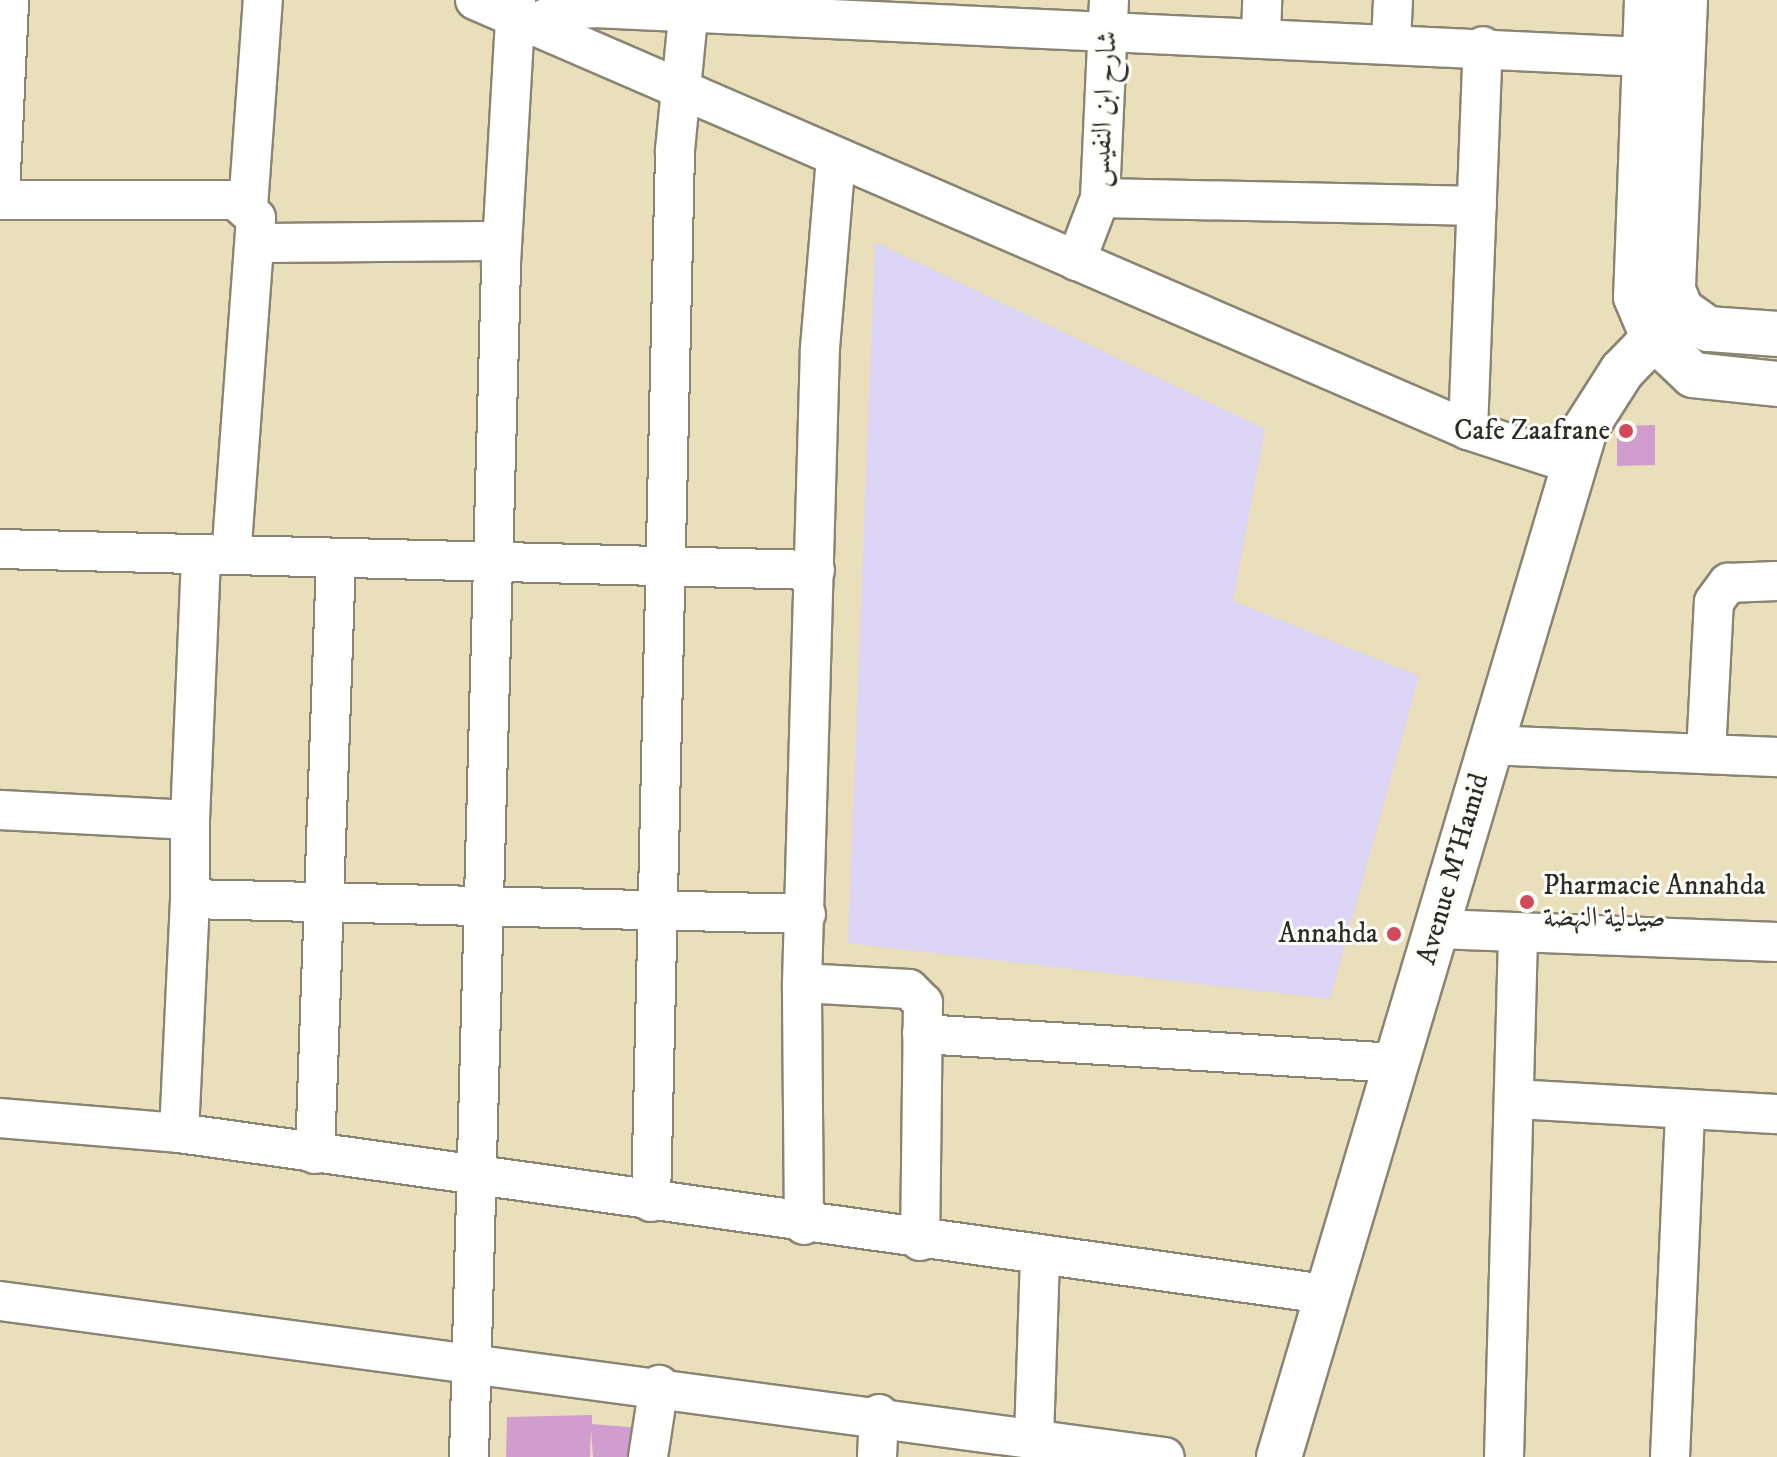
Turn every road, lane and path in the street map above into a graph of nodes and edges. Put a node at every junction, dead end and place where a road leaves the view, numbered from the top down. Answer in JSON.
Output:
{"nodes":[{"id":1,"x":9,"y":0,"type":"edge"},
{"id":2,"x":263,"y":0,"type":"edge"},
{"id":3,"x":475,"y":0,"type":"edge"},
{"id":4,"x":1393,"y":0,"type":"edge"},
{"id":5,"x":1647,"y":0,"type":"edge"},
{"id":6,"x":1685,"y":0,"type":"edge"},
{"id":7,"x":590,"y":4,"type":"edge"},
{"id":8,"x":956,"y":12,"type":"edge"},
{"id":9,"x":1109,"y":14,"type":"edge"},
{"id":10,"x":521,"y":15,"type":"edge"},
{"id":11,"x":688,"y":17,"type":"junction"},
{"id":12,"x":1262,"y":18,"type":"edge"},
{"id":13,"x":1391,"y":41,"type":"junction"},
{"id":14,"x":1483,"y":46,"type":"junction"},
{"id":15,"x":1644,"y":57,"type":"junction"},
{"id":16,"x":683,"y":87,"type":"junction"},
{"id":17,"x":836,"y":159,"type":"junction"},
{"id":18,"x":0,"y":197,"type":"edge"},
{"id":19,"x":1100,"y":198,"type":"junction"},
{"id":20,"x":1477,"y":206,"type":"junction"},
{"id":21,"x":252,"y":225,"type":"junction"},
{"id":22,"x":502,"y":241,"type":"junction"},
{"id":23,"x":1076,"y":261,"type":"junction"},
{"id":24,"x":1667,"y":323,"type":"junction"},
{"id":25,"x":1777,"y":334,"type":"edge"},
{"id":26,"x":1777,"y":384,"type":"edge"},
{"id":27,"x":1468,"y":430,"type":"junction"},
{"id":28,"x":1572,"y":464,"type":"junction"},
{"id":29,"x":0,"y":549,"type":"edge"},
{"id":30,"x":216,"y":555,"type":"junction"},
{"id":31,"x":336,"y":558,"type":"junction"},
{"id":32,"x":492,"y":562,"type":"junction"},
{"id":33,"x":665,"y":566,"type":"junction"},
{"id":34,"x":815,"y":570,"type":"junction"},
{"id":35,"x":1777,"y":581,"type":"edge"},
{"id":36,"x":1489,"y":745,"type":"junction"},
{"id":37,"x":1706,"y":753,"type":"junction"},
{"id":38,"x":1777,"y":757,"type":"edge"},
{"id":39,"x":0,"y":810,"type":"edge"},
{"id":40,"x":190,"y":820,"type":"junction"},
{"id":41,"x":190,"y":899,"type":"junction"},
{"id":42,"x":326,"y":907,"type":"junction"},
{"id":43,"x":483,"y":907,"type":"junction"},
{"id":44,"x":657,"y":911,"type":"junction"},
{"id":45,"x":806,"y":914,"type":"junction"},
{"id":46,"x":1437,"y":929,"type":"junction"},
{"id":47,"x":1518,"y":937,"type":"junction"},
{"id":48,"x":1777,"y":942,"type":"edge"},
{"id":49,"x":802,"y":983,"type":"junction"},
{"id":50,"x":922,"y":1034,"type":"junction"},
{"id":51,"x":1396,"y":1063,"type":"junction"},
{"id":52,"x":1515,"y":1099,"type":"junction"},
{"id":53,"x":1685,"y":1110,"type":"junction"},
{"id":54,"x":1777,"y":1114,"type":"edge"},
{"id":55,"x":0,"y":1118,"type":"edge"},
{"id":56,"x":179,"y":1133,"type":"junction"},
{"id":57,"x":315,"y":1154,"type":"junction"},
{"id":58,"x":474,"y":1179,"type":"junction"},
{"id":59,"x":651,"y":1202,"type":"junction"},
{"id":60,"x":804,"y":1225,"type":"junction"},
{"id":61,"x":920,"y":1241,"type":"junction"},
{"id":62,"x":1040,"y":1255,"type":"junction"},
{"id":63,"x":1325,"y":1294,"type":"junction"},
{"id":64,"x":0,"y":1301,"type":"edge"},
{"id":65,"x":470,"y":1362,"type":"junction"},
{"id":66,"x":659,"y":1385,"type":"junction"},
{"id":67,"x":879,"y":1414,"type":"junction"},
{"id":68,"x":1034,"y":1438,"type":"junction"},
{"id":69,"x":469,"y":1457,"type":"edge"},
{"id":70,"x":648,"y":1457,"type":"edge"},
{"id":71,"x":877,"y":1457,"type":"edge"},
{"id":72,"x":1165,"y":1457,"type":"edge"},
{"id":73,"x":1279,"y":1457,"type":"edge"},
{"id":74,"x":1504,"y":1457,"type":"edge"},
{"id":75,"x":1670,"y":1457,"type":"edge"}],
"edges":[{"from":1,"to":18,"type":"street"},
{"from":2,"to":21,"type":"street"},
{"from":3,"to":10,"type":"street"},
{"from":4,"to":13,"type":"street"},
{"from":5,"to":15,"type":"street"},
{"from":6,"to":24,"type":"street"},
{"from":7,"to":10,"type":"street"},
{"from":7,"to":11,"type":"street"},
{"from":8,"to":9,"type":"street"},
{"from":8,"to":11,"type":"street"},
{"from":9,"to":12,"type":"street"},
{"from":9,"to":19,"type":"street","name":"شارح ابن النفيس"},
{"from":10,"to":16,"type":"street"},
{"from":10,"to":22,"type":"street"},
{"from":11,"to":16,"type":"street"},
{"from":12,"to":13,"type":"street"},
{"from":13,"to":14,"type":"street"},
{"from":14,"to":15,"type":"street"},
{"from":14,"to":20,"type":"street"},
{"from":15,"to":24,"type":"street"},
{"from":16,"to":17,"type":"street"},
{"from":16,"to":33,"type":"street"},
{"from":17,"to":23,"type":"street"},
{"from":17,"to":34,"type":"street"},
{"from":18,"to":21,"type":"street"},
{"from":19,"to":20,"type":"street"},
{"from":19,"to":23,"type":"street","name":"شارح ابن النفيس"},
{"from":20,"to":27,"type":"street"},
{"from":21,"to":22,"type":"street"},
{"from":21,"to":30,"type":"street"},
{"from":22,"to":32,"type":"street"},
{"from":23,"to":27,"type":"street"},
{"from":24,"to":25,"type":"street"},
{"from":24,"to":26,"type":"street"},
{"from":24,"to":28,"type":"street","name":"Avenue M'Hamid"},
{"from":27,"to":28,"type":"street"},
{"from":28,"to":36,"type":"street","name":"Avenue M'Hamid"},
{"from":29,"to":30,"type":"street"},
{"from":30,"to":31,"type":"street"},
{"from":30,"to":40,"type":"street"},
{"from":31,"to":32,"type":"street"},
{"from":31,"to":42,"type":"street"},
{"from":32,"to":33,"type":"street"},
{"from":32,"to":43,"type":"street"},
{"from":33,"to":34,"type":"street"},
{"from":33,"to":44,"type":"street"},
{"from":34,"to":45,"type":"street"},
{"from":35,"to":37,"type":"street"},
{"from":36,"to":37,"type":"street"},
{"from":36,"to":46,"type":"street","name":"Avenue M'Hamid"},
{"from":37,"to":38,"type":"street"},
{"from":39,"to":40,"type":"street"},
{"from":40,"to":41,"type":"street"},
{"from":41,"to":42,"type":"street"},
{"from":41,"to":56,"type":"street"},
{"from":42,"to":43,"type":"street"},
{"from":42,"to":57,"type":"street"},
{"from":43,"to":44,"type":"street"},
{"from":43,"to":58,"type":"street"},
{"from":44,"to":45,"type":"street"},
{"from":44,"to":59,"type":"street"},
{"from":45,"to":49,"type":"street"},
{"from":46,"to":47,"type":"street"},
{"from":46,"to":51,"type":"street","name":"Avenue M'Hamid"},
{"from":47,"to":48,"type":"street"},
{"from":47,"to":52,"type":"street"},
{"from":49,"to":50,"type":"street"},
{"from":49,"to":60,"type":"street"},
{"from":50,"to":51,"type":"street"},
{"from":50,"to":61,"type":"street"},
{"from":51,"to":63,"type":"street","name":"Avenue M'Hamid"},
{"from":52,"to":53,"type":"street"},
{"from":52,"to":74,"type":"street"},
{"from":53,"to":54,"type":"street"},
{"from":53,"to":75,"type":"street"},
{"from":55,"to":56,"type":"street"},
{"from":56,"to":57,"type":"street"},
{"from":57,"to":58,"type":"street"},
{"from":58,"to":59,"type":"street"},
{"from":58,"to":65,"type":"street"},
{"from":59,"to":60,"type":"street"},
{"from":60,"to":61,"type":"street"},
{"from":61,"to":62,"type":"street"},
{"from":62,"to":63,"type":"street"},
{"from":62,"to":68,"type":"street"},
{"from":63,"to":73,"type":"street","name":"Avenue M'Hamid"},
{"from":64,"to":65,"type":"street"},
{"from":65,"to":66,"type":"street"},
{"from":65,"to":69,"type":"street"},
{"from":66,"to":67,"type":"street"},
{"from":66,"to":70,"type":"street"},
{"from":67,"to":68,"type":"street"},
{"from":67,"to":71,"type":"street"},
{"from":68,"to":72,"type":"street"}]}
